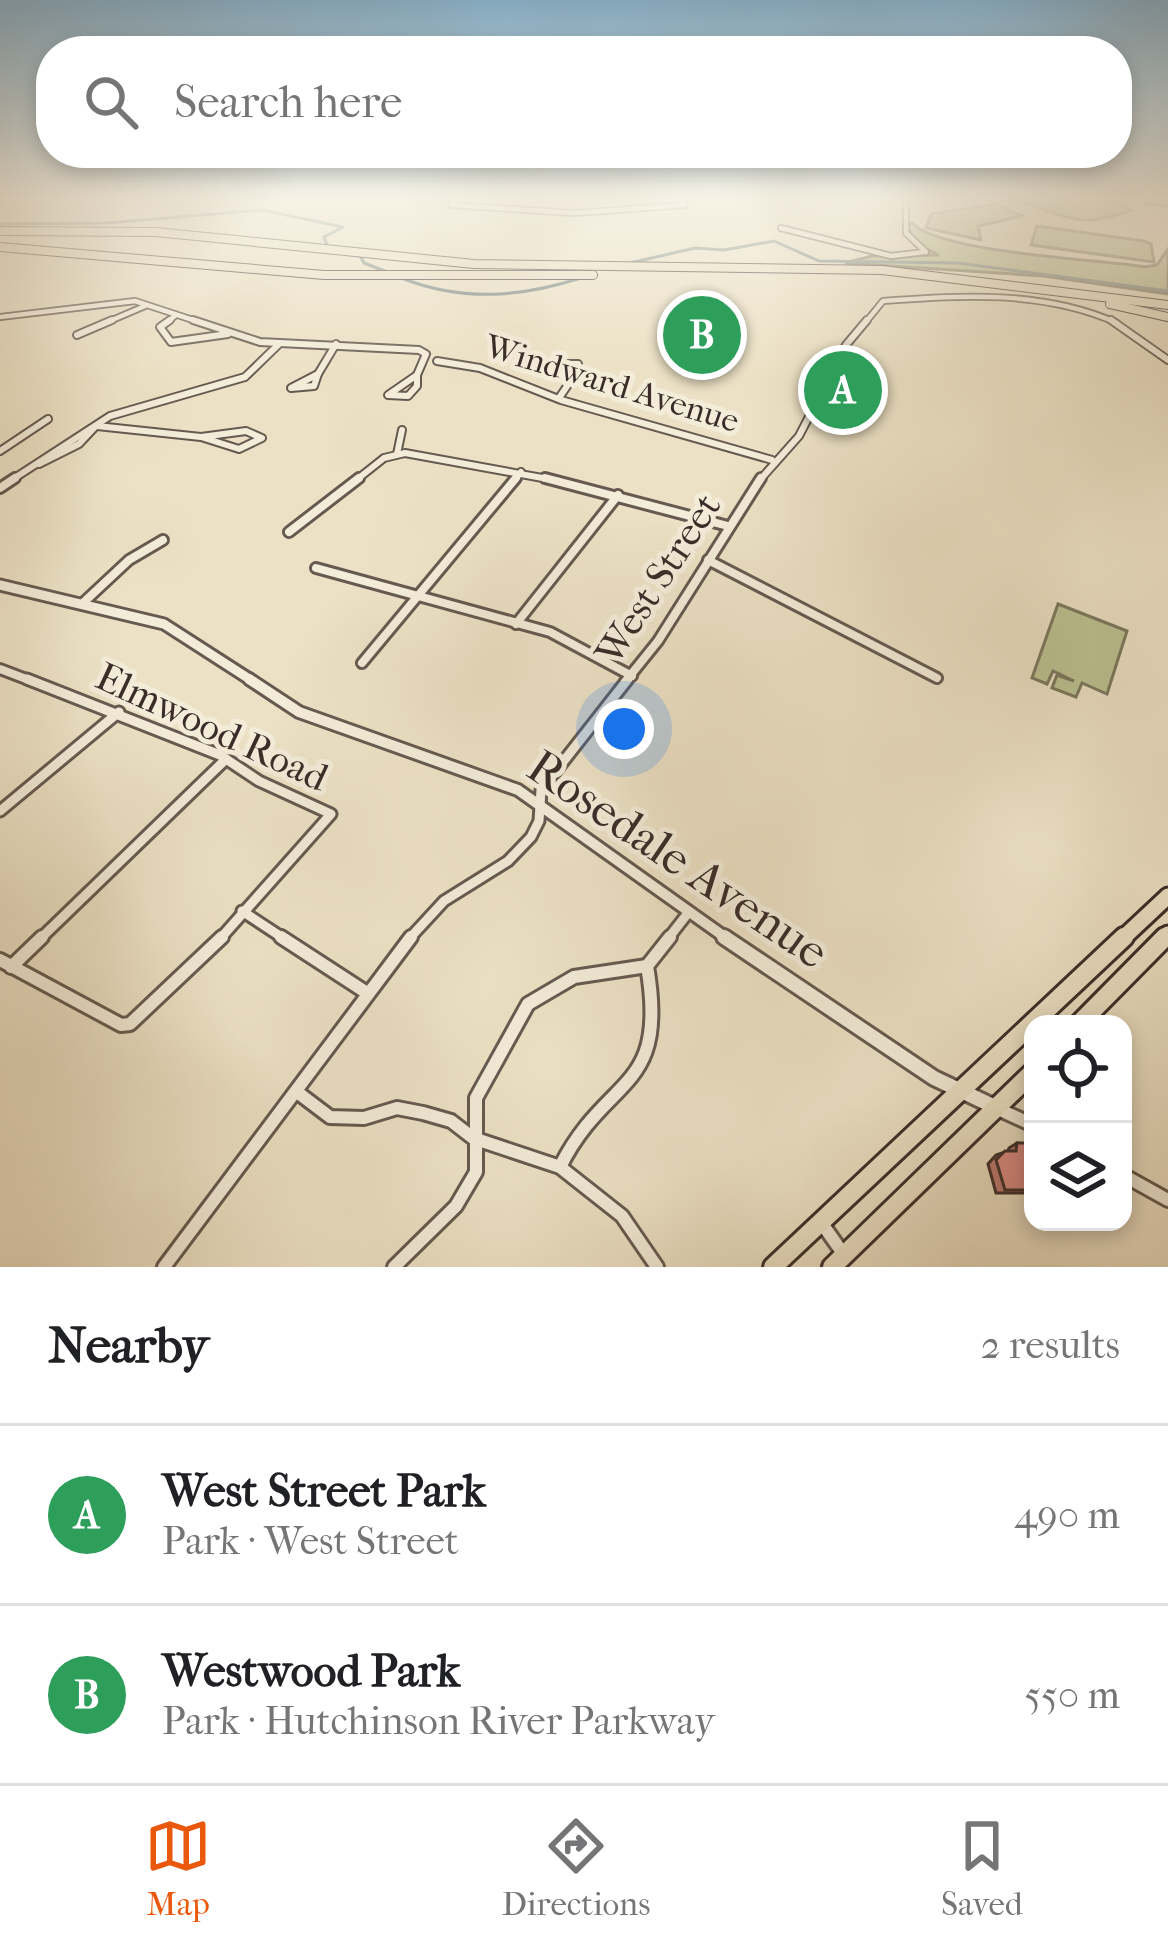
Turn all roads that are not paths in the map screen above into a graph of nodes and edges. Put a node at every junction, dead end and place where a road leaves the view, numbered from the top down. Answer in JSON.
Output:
{"nodes":[{"id":1,"x":129,"y":257,"type":"edge"},
{"id":2,"x":367,"y":257,"type":"edge"},
{"id":3,"x":146,"y":305,"type":"junction"},
{"id":4,"x":1168,"y":308,"type":"edge"},
{"id":5,"x":176,"y":315,"type":"junction"},
{"id":6,"x":0,"y":317,"type":"edge"},
{"id":7,"x":230,"y":333,"type":"junction"},
{"id":8,"x":63,"y":339,"type":"dead end"},
{"id":9,"x":279,"y":344,"type":"junction"},
{"id":10,"x":335,"y":344,"type":"junction"},
{"id":11,"x":436,"y":361,"type":"dead end"},
{"id":12,"x":1168,"y":361,"type":"edge"},
{"id":13,"x":576,"y":373,"type":"dead end"},
{"id":14,"x":317,"y":374,"type":"dead end"},
{"id":15,"x":417,"y":375,"type":"junction"},
{"id":16,"x":559,"y":398,"type":"junction"},
{"id":17,"x":48,"y":418,"type":"dead end"},
{"id":18,"x":95,"y":425,"type":"junction"},
{"id":19,"x":402,"y":430,"type":"dead end"},
{"id":20,"x":201,"y":437,"type":"junction"},
{"id":21,"x":0,"y":451,"type":"edge"},
{"id":22,"x":397,"y":454,"type":"junction"},
{"id":23,"x":772,"y":460,"type":"junction"},
{"id":24,"x":520,"y":472,"type":"junction"},
{"id":25,"x":0,"y":488,"type":"edge"},
{"id":26,"x":618,"y":495,"type":"junction"},
{"id":27,"x":728,"y":526,"type":"junction"},
{"id":28,"x":289,"y":532,"type":"dead end"},
{"id":29,"x":164,"y":540,"type":"dead end"},
{"id":30,"x":708,"y":560,"type":"junction"},
{"id":31,"x":316,"y":568,"type":"dead end"},
{"id":32,"x":0,"y":585,"type":"edge"},
{"id":33,"x":416,"y":596,"type":"junction"},
{"id":34,"x":84,"y":602,"type":"junction"},
{"id":35,"x":516,"y":624,"type":"junction"},
{"id":36,"x":362,"y":663,"type":"dead end"},
{"id":37,"x":0,"y":669,"type":"edge"},
{"id":38,"x":13,"y":674,"type":"junction"},
{"id":39,"x":632,"y":676,"type":"junction"},
{"id":40,"x":937,"y":678,"type":"dead end"},
{"id":41,"x":0,"y":683,"type":"edge"},
{"id":42,"x":119,"y":712,"type":"junction"},
{"id":43,"x":226,"y":758,"type":"junction"},
{"id":44,"x":538,"y":804,"type":"junction"},
{"id":45,"x":0,"y":811,"type":"edge"},
{"id":46,"x":1168,"y":896,"type":"edge"},
{"id":47,"x":242,"y":910,"type":"junction"},
{"id":48,"x":688,"y":913,"type":"junction"},
{"id":49,"x":1168,"y":934,"type":"edge"},
{"id":50,"x":6,"y":964,"type":"edge"},
{"id":51,"x":647,"y":966,"type":"junction"},
{"id":52,"x":1090,"y":969,"type":"junction"},
{"id":53,"x":364,"y":991,"type":"junction"},
{"id":54,"x":1109,"y":992,"type":"junction"},
{"id":55,"x":1087,"y":1015,"type":"edge"},
{"id":56,"x":1024,"y":1080,"type":"edge"},
{"id":57,"x":297,"y":1091,"type":"junction"},
{"id":58,"x":961,"y":1095,"type":"junction"},
{"id":59,"x":995,"y":1107,"type":"junction"},
{"id":60,"x":1029,"y":1123,"type":"edge"},
{"id":61,"x":473,"y":1138,"type":"junction"},
{"id":62,"x":560,"y":1167,"type":"junction"},
{"id":63,"x":1132,"y":1180,"type":"edge"},
{"id":64,"x":1168,"y":1200,"type":"edge"},
{"id":65,"x":822,"y":1224,"type":"junction"},
{"id":66,"x":838,"y":1261,"type":"edge"},
{"id":67,"x":164,"y":1267,"type":"edge"},
{"id":68,"x":394,"y":1267,"type":"edge"},
{"id":69,"x":657,"y":1267,"type":"edge"},
{"id":70,"x":773,"y":1267,"type":"edge"}],
"edges":[{"from":1,"to":4,"type":"highway"},
{"from":2,"to":4,"type":"highway"},
{"from":3,"to":5,"type":"street"},
{"from":3,"to":6,"type":"street"},
{"from":3,"to":8,"type":"street"},
{"from":5,"to":7,"type":"street"},
{"from":5,"to":7,"type":"street"},
{"from":7,"to":9,"type":"street"},
{"from":9,"to":10,"type":"street"},
{"from":9,"to":18,"type":"street"},
{"from":10,"to":14,"type":"street"},
{"from":10,"to":15,"type":"street"},
{"from":11,"to":16,"type":"street","name":"Windward Avenue"},
{"from":12,"to":23,"type":"street","name":"West Street"},
{"from":13,"to":16,"type":"street"},
{"from":15,"to":15,"type":"street"},
{"from":16,"to":23,"type":"street","name":"Windward Avenue"},
{"from":17,"to":21,"type":"street"},
{"from":18,"to":20,"type":"street"},
{"from":18,"to":25,"type":"street"},
{"from":19,"to":22,"type":"street"},
{"from":20,"to":20,"type":"street"},
{"from":22,"to":24,"type":"street"},
{"from":22,"to":28,"type":"street"},
{"from":23,"to":27,"type":"street","name":"West Street"},
{"from":24,"to":26,"type":"street"},
{"from":24,"to":33,"type":"street"},
{"from":26,"to":27,"type":"street"},
{"from":26,"to":35,"type":"street"},
{"from":27,"to":30,"type":"street","name":"West Street"},
{"from":29,"to":34,"type":"street"},
{"from":30,"to":39,"type":"street","name":"West Street"},
{"from":30,"to":40,"type":"street"},
{"from":31,"to":33,"type":"street"},
{"from":32,"to":34,"type":"street","name":"Rosedale Avenue"},
{"from":33,"to":35,"type":"street"},
{"from":33,"to":36,"type":"street"},
{"from":34,"to":44,"type":"street","name":"Rosedale Avenue"},
{"from":35,"to":39,"type":"street"},
{"from":37,"to":38,"type":"street","name":"Elmwood Road"},
{"from":38,"to":41,"type":"street"},
{"from":38,"to":42,"type":"street","name":"Elmwood Road"},
{"from":39,"to":44,"type":"street","name":"West Street"},
{"from":42,"to":43,"type":"street","name":"Elmwood Road"},
{"from":42,"to":45,"type":"street"},
{"from":43,"to":47,"type":"street","name":"Elmwood Road"},
{"from":43,"to":50,"type":"street"},
{"from":44,"to":48,"type":"street","name":"Rosedale Avenue"},
{"from":44,"to":53,"type":"street","name":"West Street"},
{"from":46,"to":52,"type":"main road"},
{"from":47,"to":50,"type":"street"},
{"from":47,"to":53,"type":"street"},
{"from":48,"to":51,"type":"street"},
{"from":48,"to":58,"type":"street","name":"Rosedale Avenue"},
{"from":49,"to":54,"type":"main road"},
{"from":51,"to":61,"type":"street"},
{"from":51,"to":62,"type":"street"},
{"from":52,"to":54,"type":"street"},
{"from":52,"to":58,"type":"main road"},
{"from":53,"to":57,"type":"street","name":"West Street"},
{"from":54,"to":55,"type":"main road"},
{"from":56,"to":59,"type":"main road"},
{"from":57,"to":61,"type":"street"},
{"from":57,"to":67,"type":"street","name":"West Street"},
{"from":58,"to":59,"type":"street","name":"Rosedale Avenue"},
{"from":58,"to":65,"type":"main road"},
{"from":59,"to":60,"type":"street","name":"Rosedale Avenue"},
{"from":59,"to":66,"type":"main road"},
{"from":61,"to":62,"type":"street"},
{"from":61,"to":68,"type":"street"},
{"from":62,"to":69,"type":"street"},
{"from":63,"to":64,"type":"street"},
{"from":65,"to":66,"type":"street"},
{"from":65,"to":70,"type":"main road"}]}
